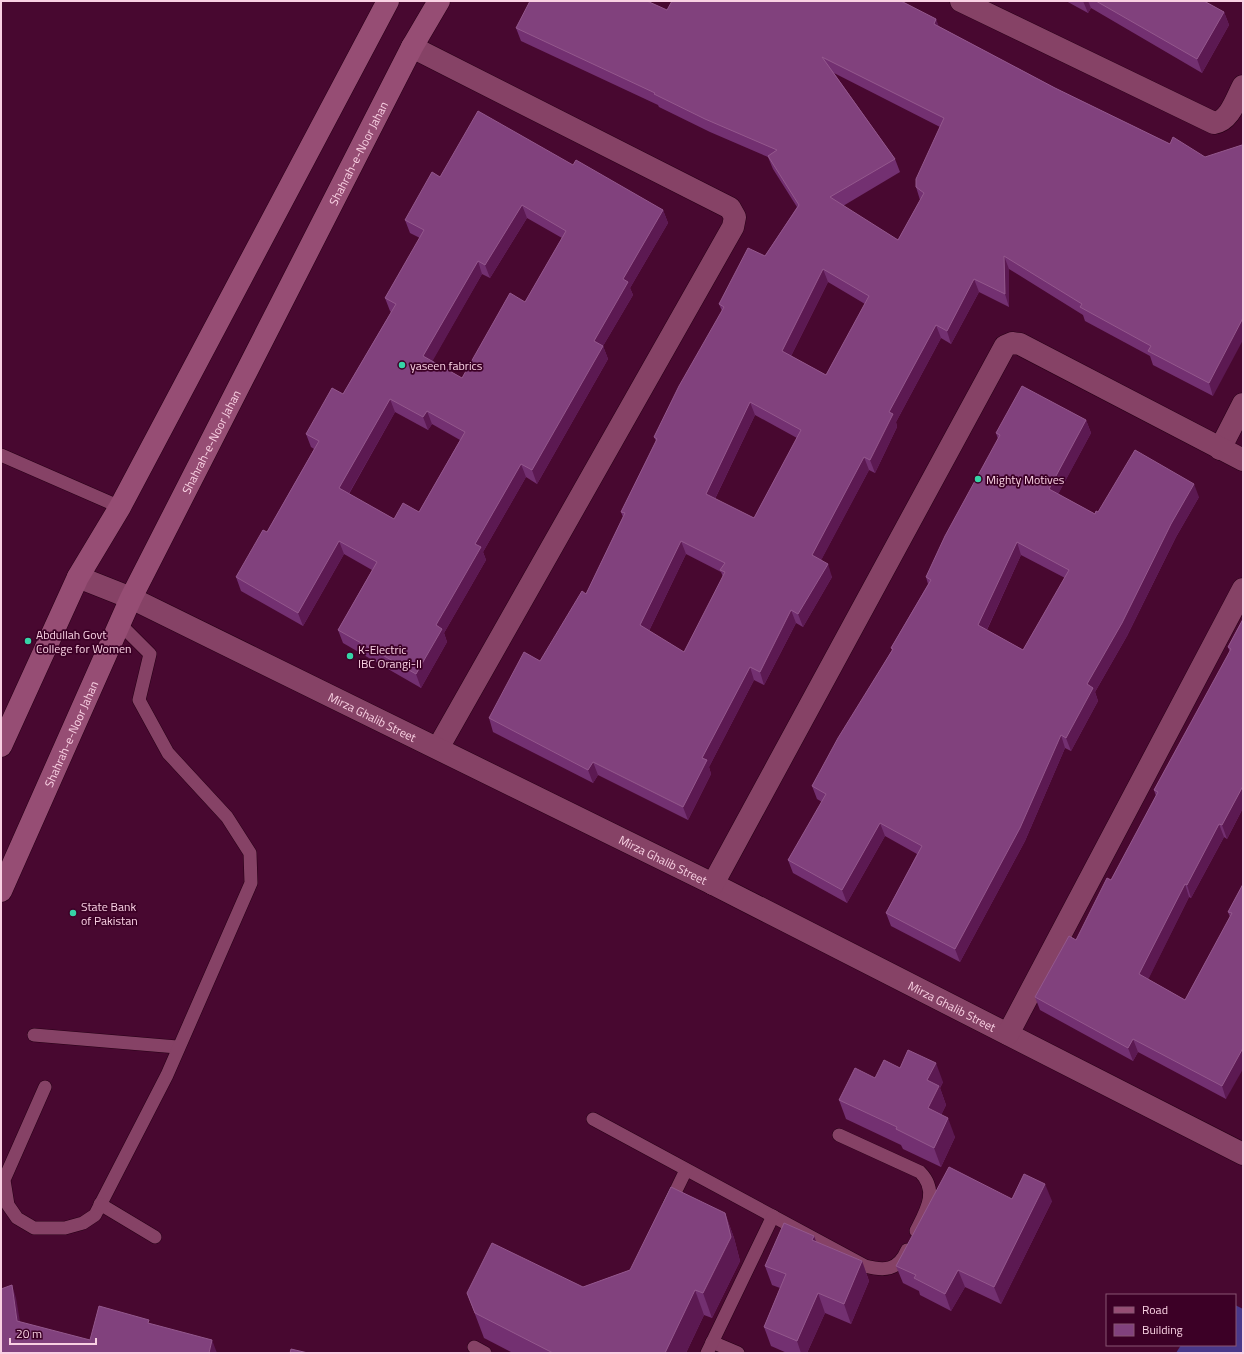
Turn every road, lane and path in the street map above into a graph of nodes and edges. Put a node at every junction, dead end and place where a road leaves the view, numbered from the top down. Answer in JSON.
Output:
{"nodes":[{"id":1,"x":388,"y":1,"type":"edge"},
{"id":2,"x":439,"y":1,"type":"edge"},
{"id":3,"x":961,"y":1,"type":"edge"},
{"id":4,"x":412,"y":47,"type":"junction"},
{"id":5,"x":1243,"y":86,"type":"edge"},
{"id":6,"x":1243,"y":404,"type":"edge"},
{"id":7,"x":1220,"y":449,"type":"junction"},
{"id":8,"x":1,"y":455,"type":"edge"},
{"id":9,"x":1243,"y":460,"type":"edge"},
{"id":10,"x":120,"y":507,"type":"junction"},
{"id":11,"x":78,"y":577,"type":"junction"},
{"id":12,"x":1243,"y":589,"type":"edge"},
{"id":13,"x":131,"y":598,"type":"junction"},
{"id":14,"x":120,"y":624,"type":"junction"},
{"id":15,"x":1,"y":746,"type":"edge"},
{"id":16,"x":438,"y":748,"type":"junction"},
{"id":17,"x":713,"y":884,"type":"junction"},
{"id":18,"x":1,"y":891,"type":"edge"},
{"id":19,"x":1008,"y":1034,"type":"junction"},
{"id":20,"x":34,"y":1035,"type":"dead end"},
{"id":21,"x":177,"y":1047,"type":"junction"},
{"id":22,"x":45,"y":1087,"type":"dead end"},
{"id":23,"x":593,"y":1119,"type":"dead end"},
{"id":24,"x":839,"y":1135,"type":"dead end"},
{"id":25,"x":1243,"y":1154,"type":"edge"},
{"id":26,"x":686,"y":1170,"type":"junction"},
{"id":27,"x":100,"y":1204,"type":"junction"},
{"id":28,"x":773,"y":1216,"type":"junction"},
{"id":29,"x":664,"y":1217,"type":"edge"},
{"id":30,"x":155,"y":1237,"type":"dead end"},
{"id":31,"x":474,"y":1346,"type":"dead end"},
{"id":32,"x":710,"y":1348,"type":"edge"},
{"id":33,"x":485,"y":1353,"type":"edge"},
{"id":34,"x":738,"y":1353,"type":"edge"}],
"edges":[{"from":1,"to":10,"type":"main road"},
{"from":2,"to":4,"type":"main road","name":"Shahrah-e-Noor Jahan"},
{"from":3,"to":5,"type":"street"},
{"from":4,"to":13,"type":"main road","name":"Shahrah-e-Noor Jahan"},
{"from":4,"to":16,"type":"street"},
{"from":6,"to":7,"type":"street"},
{"from":7,"to":9,"type":"street"},
{"from":7,"to":17,"type":"street"},
{"from":8,"to":10,"type":"lane"},
{"from":10,"to":11,"type":"main road"},
{"from":11,"to":13,"type":"street","name":"Mirza Ghalib Street"},
{"from":11,"to":15,"type":"main road"},
{"from":12,"to":19,"type":"street"},
{"from":13,"to":14,"type":"main road","name":"Shahrah-e-Noor Jahan"},
{"from":13,"to":16,"type":"street","name":"Mirza Ghalib Street"},
{"from":14,"to":18,"type":"main road","name":"Shahrah-e-Noor Jahan"},
{"from":14,"to":21,"type":"lane"},
{"from":16,"to":17,"type":"street","name":"Mirza Ghalib Street"},
{"from":17,"to":19,"type":"street","name":"Mirza Ghalib Street"},
{"from":19,"to":25,"type":"street","name":"Mirza Ghalib Street"},
{"from":20,"to":21,"type":"lane"},
{"from":21,"to":27,"type":"lane"},
{"from":22,"to":27,"type":"lane"},
{"from":23,"to":26,"type":"lane"},
{"from":24,"to":28,"type":"lane"},
{"from":26,"to":28,"type":"lane"},
{"from":26,"to":29,"type":"lane"},
{"from":27,"to":30,"type":"lane"},
{"from":28,"to":32,"type":"lane"},
{"from":31,"to":33,"type":"lane"},
{"from":32,"to":34,"type":"lane"}]}
